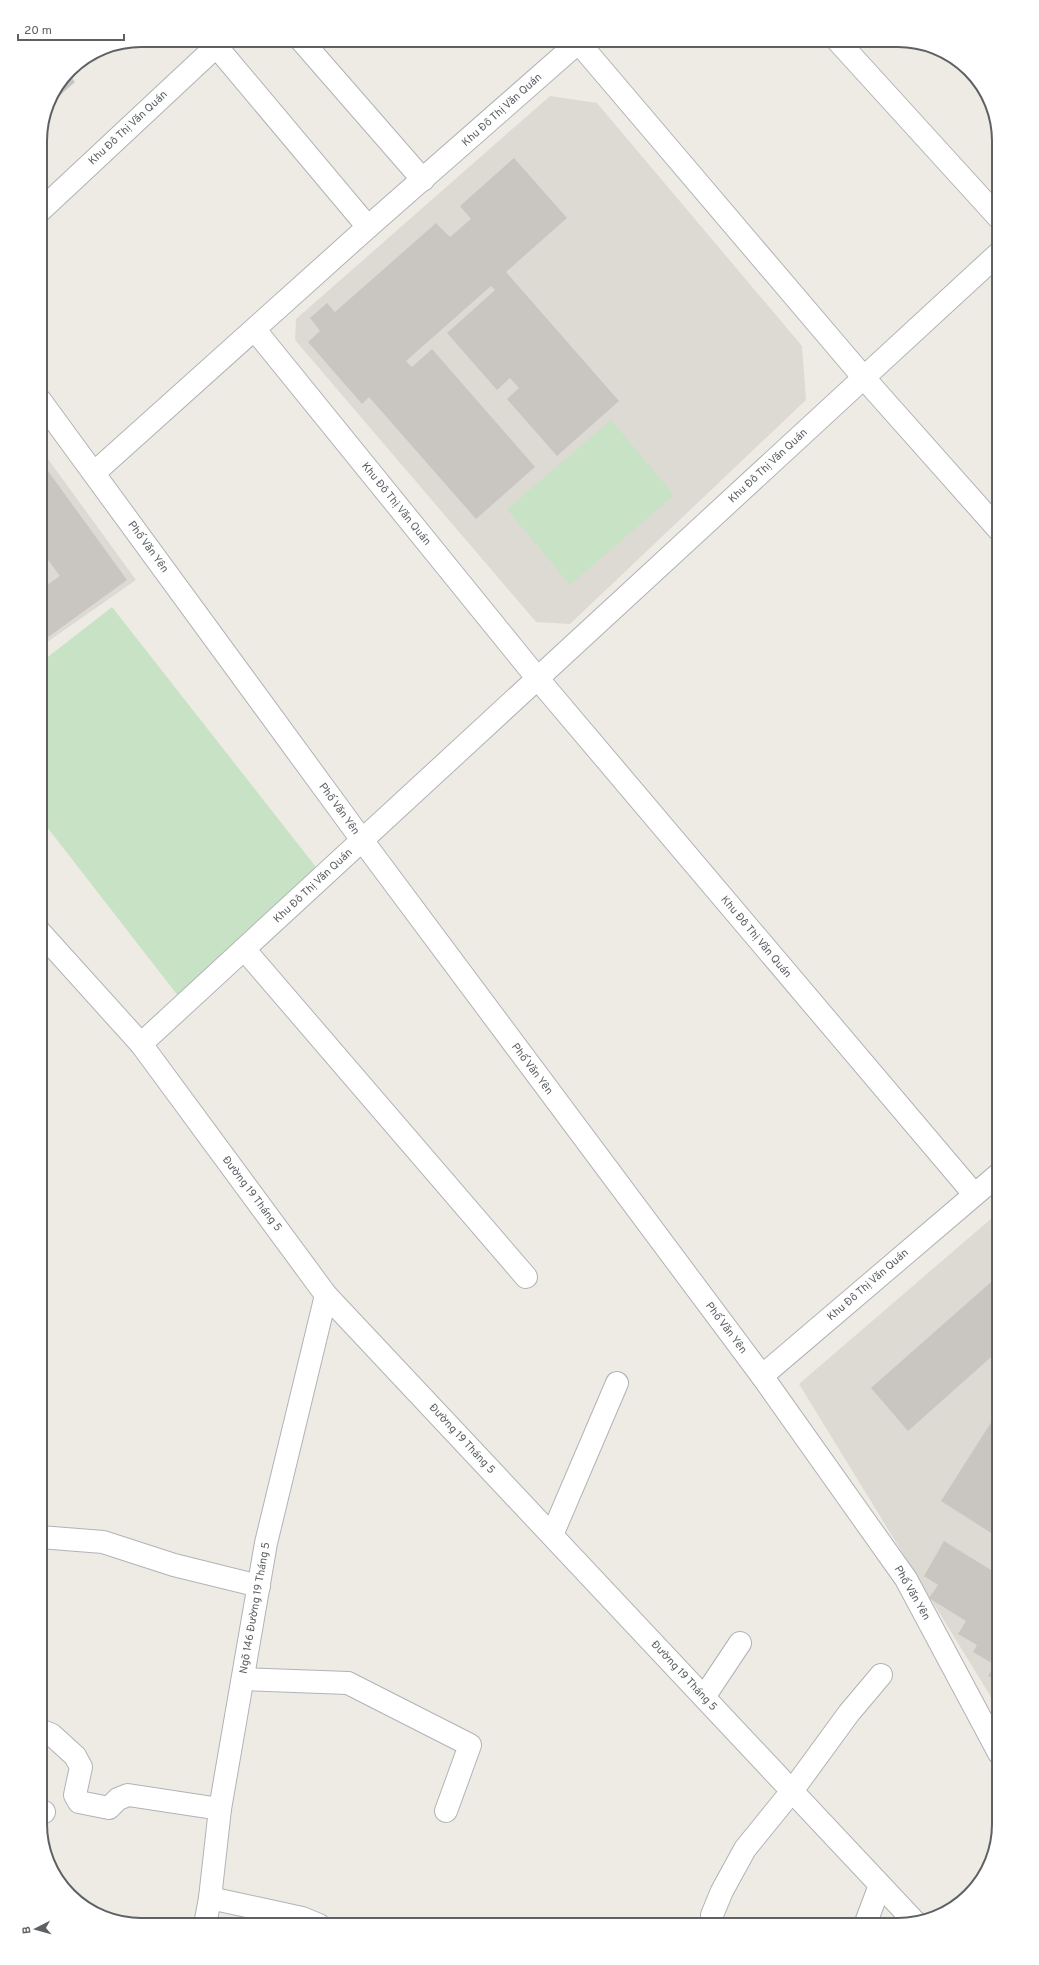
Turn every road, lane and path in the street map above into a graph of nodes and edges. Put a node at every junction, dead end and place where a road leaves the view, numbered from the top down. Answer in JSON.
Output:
{"nodes":[{"id":1,"x":212,"y":47,"type":"edge"},
{"id":2,"x":221,"y":47,"type":"edge"},
{"id":3,"x":307,"y":47,"type":"edge"},
{"id":4,"x":573,"y":47,"type":"edge"},
{"id":5,"x":585,"y":47,"type":"edge"},
{"id":6,"x":843,"y":47,"type":"edge"},
{"id":7,"x":423,"y":180,"type":"junction"},
{"id":8,"x":47,"y":204,"type":"edge"},
{"id":9,"x":992,"y":210,"type":"edge"},
{"id":10,"x":368,"y":227,"type":"junction"},
{"id":11,"x":992,"y":260,"type":"edge"},
{"id":12,"x":255,"y":330,"type":"junction"},
{"id":13,"x":864,"y":378,"type":"junction"},
{"id":14,"x":47,"y":409,"type":"edge"},
{"id":15,"x":94,"y":473,"type":"junction"},
{"id":16,"x":992,"y":522,"type":"edge"},
{"id":17,"x":538,"y":679,"type":"junction"},
{"id":18,"x":362,"y":840,"type":"junction"},
{"id":19,"x":47,"y":940,"type":"edge"},
{"id":20,"x":244,"y":950,"type":"junction"},
{"id":21,"x":141,"y":1044,"type":"junction"},
{"id":22,"x":992,"y":1180,"type":"edge"},
{"id":23,"x":974,"y":1194,"type":"junction"},
{"id":24,"x":526,"y":1278,"type":"dead end"},
{"id":25,"x":326,"y":1295,"type":"junction"},
{"id":26,"x":762,"y":1376,"type":"junction"},
{"id":27,"x":617,"y":1383,"type":"dead end"},
{"id":28,"x":552,"y":1535,"type":"junction"},
{"id":29,"x":47,"y":1538,"type":"edge"},
{"id":30,"x":259,"y":1586,"type":"junction"},
{"id":31,"x":740,"y":1643,"type":"dead end"},
{"id":32,"x":881,"y":1675,"type":"dead end"},
{"id":33,"x":243,"y":1679,"type":"junction"},
{"id":34,"x":704,"y":1697,"type":"junction"},
{"id":35,"x":47,"y":1733,"type":"edge"},
{"id":36,"x":992,"y":1740,"type":"edge"},
{"id":37,"x":792,"y":1791,"type":"junction"},
{"id":38,"x":220,"y":1809,"type":"junction"},
{"id":39,"x":446,"y":1811,"type":"dead end"},
{"id":40,"x":880,"y":1885,"type":"junction"},
{"id":41,"x":210,"y":1898,"type":"junction"},
{"id":42,"x":712,"y":1915,"type":"dead end"},
{"id":43,"x":910,"y":1917,"type":"edge"},
{"id":44,"x":206,"y":1918,"type":"edge"},
{"id":45,"x":302,"y":1918,"type":"edge"},
{"id":46,"x":868,"y":1918,"type":"edge"}],
"edges":[{"from":1,"to":8,"type":"street","name":"Khu Đô Thị Văn Quán"},
{"from":2,"to":10,"type":"street","name":"Khu Đô Thị Văn Quán"},
{"from":3,"to":7,"type":"street"},
{"from":4,"to":7,"type":"street","name":"Khu Đô Thị Văn Quán"},
{"from":5,"to":13,"type":"street"},
{"from":6,"to":9,"type":"street"},
{"from":7,"to":10,"type":"street","name":"Khu Đô Thị Văn Quán"},
{"from":10,"to":12,"type":"street","name":"Khu Đô Thị Văn Quán"},
{"from":11,"to":13,"type":"street","name":"Khu Đô Thị Văn Quán"},
{"from":12,"to":15,"type":"street","name":"Khu Đô Thị Văn Quán"},
{"from":12,"to":17,"type":"street","name":"Khu Đô Thị Văn Quán"},
{"from":13,"to":16,"type":"street"},
{"from":13,"to":17,"type":"street","name":"Khu Đô Thị Văn Quán"},
{"from":14,"to":15,"type":"street","name":"Phố Văn Yên"},
{"from":15,"to":18,"type":"street","name":"Phố Văn Yên"},
{"from":17,"to":18,"type":"street","name":"Khu Đô Thị Văn Quán"},
{"from":17,"to":23,"type":"street","name":"Khu Đô Thị Văn Quán"},
{"from":18,"to":20,"type":"street","name":"Khu Đô Thị Văn Quán"},
{"from":18,"to":26,"type":"street","name":"Phố Văn Yên"},
{"from":19,"to":21,"type":"street","name":"Đường 19 Tháng 5"},
{"from":20,"to":21,"type":"street","name":"Khu Đô Thị Văn Quán"},
{"from":20,"to":24,"type":"street"},
{"from":21,"to":25,"type":"street","name":"Đường 19 Tháng 5"},
{"from":22,"to":23,"type":"street","name":"Khu Đô Thị Văn Quán"},
{"from":23,"to":26,"type":"street","name":"Khu Đô Thị Văn Quán"},
{"from":25,"to":28,"type":"street","name":"Đường 19 Tháng 5"},
{"from":25,"to":30,"type":"street","name":"Ngõ 146 Đường 19 Tháng 5"},
{"from":26,"to":36,"type":"street","name":"Phố Văn Yên"},
{"from":27,"to":28,"type":"street"},
{"from":28,"to":34,"type":"street","name":"Đường 19 Tháng 5"},
{"from":29,"to":30,"type":"street"},
{"from":30,"to":33,"type":"street","name":"Ngõ 146 Đường 19 Tháng 5"},
{"from":31,"to":34,"type":"street"},
{"from":32,"to":37,"type":"street"},
{"from":33,"to":38,"type":"street","name":"Ngõ 146 Đường 19 Tháng 5"},
{"from":33,"to":39,"type":"street"},
{"from":34,"to":37,"type":"street","name":"Đường 19 Tháng 5"},
{"from":35,"to":38,"type":"street"},
{"from":37,"to":40,"type":"street","name":"Đường 19 Tháng 5"},
{"from":37,"to":42,"type":"street"},
{"from":38,"to":41,"type":"street","name":"Ngõ 146 Đường 19 Tháng 5"},
{"from":40,"to":43,"type":"street","name":"Đường 19 Tháng 5"},
{"from":40,"to":46,"type":"street"},
{"from":41,"to":44,"type":"street","name":"Ngõ 146 Đường 19 Tháng 5"},
{"from":41,"to":45,"type":"street"}]}
